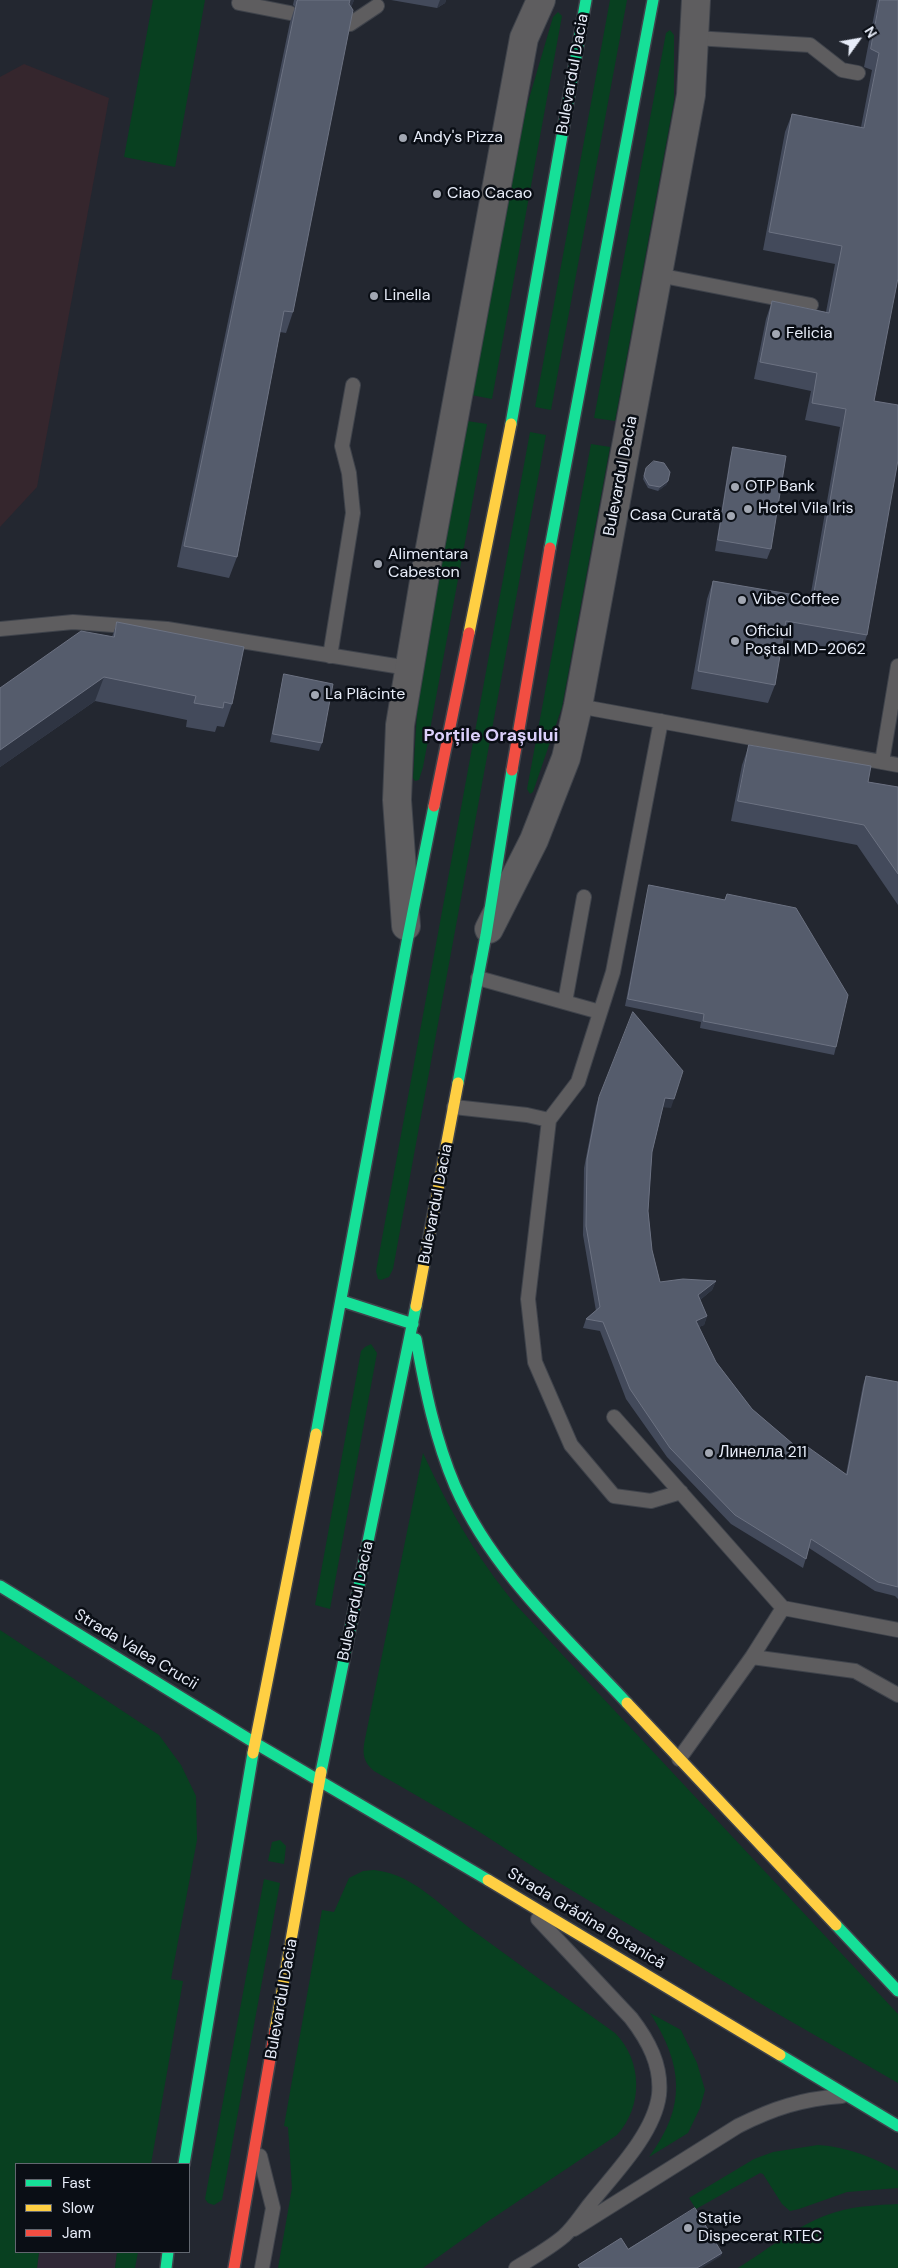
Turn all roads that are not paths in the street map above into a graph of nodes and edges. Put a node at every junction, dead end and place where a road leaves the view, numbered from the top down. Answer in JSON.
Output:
{"nodes":[{"id":1,"x":540,"y":0,"type":"edge"},
{"id":2,"x":586,"y":0,"type":"edge"},
{"id":3,"x":653,"y":0,"type":"edge"},
{"id":4,"x":696,"y":0,"type":"edge"},
{"id":5,"x":239,"y":2,"type":"dead end"},
{"id":6,"x":377,"y":6,"type":"dead end"},
{"id":7,"x":290,"y":13,"type":"dead end"},
{"id":8,"x":350,"y":24,"type":"edge"},
{"id":9,"x":695,"y":38,"type":"junction"},
{"id":10,"x":858,"y":73,"type":"dead end"},
{"id":11,"x":658,"y":276,"type":"junction"},
{"id":12,"x":810,"y":305,"type":"dead end"},
{"id":13,"x":353,"y":385,"type":"dead end"},
{"id":14,"x":0,"y":629,"type":"edge"},
{"id":15,"x":330,"y":656,"type":"junction"},
{"id":16,"x":898,"y":666,"type":"edge"},
{"id":17,"x":408,"y":668,"type":"junction"},
{"id":18,"x":578,"y":706,"type":"junction"},
{"id":19,"x":661,"y":721,"type":"junction"},
{"id":20,"x":882,"y":762,"type":"junction"},
{"id":21,"x":898,"y":765,"type":"edge"},
{"id":22,"x":584,"y":897,"type":"dead end"},
{"id":23,"x":486,"y":935,"type":"junction"},
{"id":24,"x":407,"y":942,"type":"junction"},
{"id":25,"x":478,"y":978,"type":"junction"},
{"id":26,"x":565,"y":1002,"type":"junction"},
{"id":27,"x":600,"y":1012,"type":"junction"},
{"id":28,"x":454,"y":1107,"type":"junction"},
{"id":29,"x":549,"y":1120,"type":"junction"},
{"id":30,"x":342,"y":1302,"type":"junction"},
{"id":31,"x":413,"y":1324,"type":"junction"},
{"id":32,"x":614,"y":1417,"type":"dead end"},
{"id":33,"x":680,"y":1492,"type":"junction"},
{"id":34,"x":0,"y":1586,"type":"edge"},
{"id":35,"x":783,"y":1608,"type":"junction"},
{"id":36,"x":898,"y":1630,"type":"edge"},
{"id":37,"x":752,"y":1657,"type":"junction"},
{"id":38,"x":898,"y":1695,"type":"edge"},
{"id":39,"x":255,"y":1743,"type":"junction"},
{"id":40,"x":678,"y":1758,"type":"junction"},
{"id":41,"x":319,"y":1781,"type":"junction"},
{"id":42,"x":515,"y":1895,"type":"junction"},
{"id":43,"x":898,"y":1991,"type":"edge"},
{"id":44,"x":848,"y":2096,"type":"junction"},
{"id":45,"x":898,"y":2126,"type":"edge"},
{"id":46,"x":257,"y":2146,"type":"junction"},
{"id":47,"x":184,"y":2163,"type":"edge"},
{"id":48,"x":565,"y":2236,"type":"junction"},
{"id":49,"x":168,"y":2253,"type":"edge"},
{"id":50,"x":166,"y":2268,"type":"edge"},
{"id":51,"x":234,"y":2268,"type":"edge"},
{"id":52,"x":262,"y":2268,"type":"edge"},
{"id":53,"x":516,"y":2268,"type":"edge"}],
"edges":[{"from":1,"to":17,"type":"street","name":"Bulevardul Dacia"},
{"from":2,"to":24,"type":"main road","name":"Bulevardul Dacia"},
{"from":3,"to":23,"type":"main road","name":"Bulevardul Dacia"},
{"from":4,"to":9,"type":"street","name":"Bulevardul Dacia"},
{"from":5,"to":7,"type":"lane"},
{"from":6,"to":8,"type":"lane"},
{"from":9,"to":10,"type":"lane"},
{"from":9,"to":11,"type":"street","name":"Bulevardul Dacia"},
{"from":11,"to":12,"type":"lane"},
{"from":11,"to":18,"type":"street","name":"Bulevardul Dacia"},
{"from":13,"to":15,"type":"lane"},
{"from":14,"to":15,"type":"lane"},
{"from":15,"to":17,"type":"lane"},
{"from":16,"to":20,"type":"lane"},
{"from":17,"to":24,"type":"street","name":"Bulevardul Dacia"},
{"from":18,"to":19,"type":"lane"},
{"from":18,"to":23,"type":"street","name":"Bulevardul Dacia"},
{"from":19,"to":20,"type":"lane"},
{"from":19,"to":27,"type":"lane"},
{"from":20,"to":21,"type":"lane"},
{"from":22,"to":26,"type":"lane"},
{"from":23,"to":25,"type":"main road","name":"Bulevardul Dacia"},
{"from":24,"to":30,"type":"main road","name":"Bulevardul Dacia"},
{"from":25,"to":26,"type":"lane"},
{"from":25,"to":28,"type":"main road","name":"Bulevardul Dacia"},
{"from":26,"to":27,"type":"lane"},
{"from":27,"to":29,"type":"lane"},
{"from":28,"to":29,"type":"lane"},
{"from":28,"to":31,"type":"main road","name":"Bulevardul Dacia"},
{"from":29,"to":33,"type":"lane"},
{"from":30,"to":31,"type":"main road"},
{"from":30,"to":39,"type":"main road","name":"Bulevardul Dacia"},
{"from":31,"to":40,"type":"main road"},
{"from":31,"to":41,"type":"main road","name":"Bulevardul Dacia"},
{"from":32,"to":33,"type":"lane"},
{"from":33,"to":35,"type":"lane"},
{"from":34,"to":39,"type":"main road","name":"Strada Valea Crucii"},
{"from":35,"to":36,"type":"lane"},
{"from":35,"to":37,"type":"lane"},
{"from":37,"to":38,"type":"lane"},
{"from":37,"to":40,"type":"lane"},
{"from":39,"to":41,"type":"main road","name":"Strada Grădina Botanică"},
{"from":39,"to":47,"type":"main road","name":"Bulevardul Dacia"},
{"from":40,"to":43,"type":"main road"},
{"from":41,"to":42,"type":"main road","name":"Strada Grădina Botanică"},
{"from":41,"to":46,"type":"main road","name":"Bulevardul Dacia"},
{"from":42,"to":44,"type":"main road","name":"Strada Grădina Botanică"},
{"from":42,"to":48,"type":"lane"},
{"from":44,"to":45,"type":"main road","name":"Strada Grădina Botanică"},
{"from":44,"to":48,"type":"lane"},
{"from":46,"to":51,"type":"main road","name":"Bulevardul Dacia"},
{"from":46,"to":52,"type":"lane"},
{"from":48,"to":53,"type":"lane"},
{"from":49,"to":50,"type":"main road"}]}
